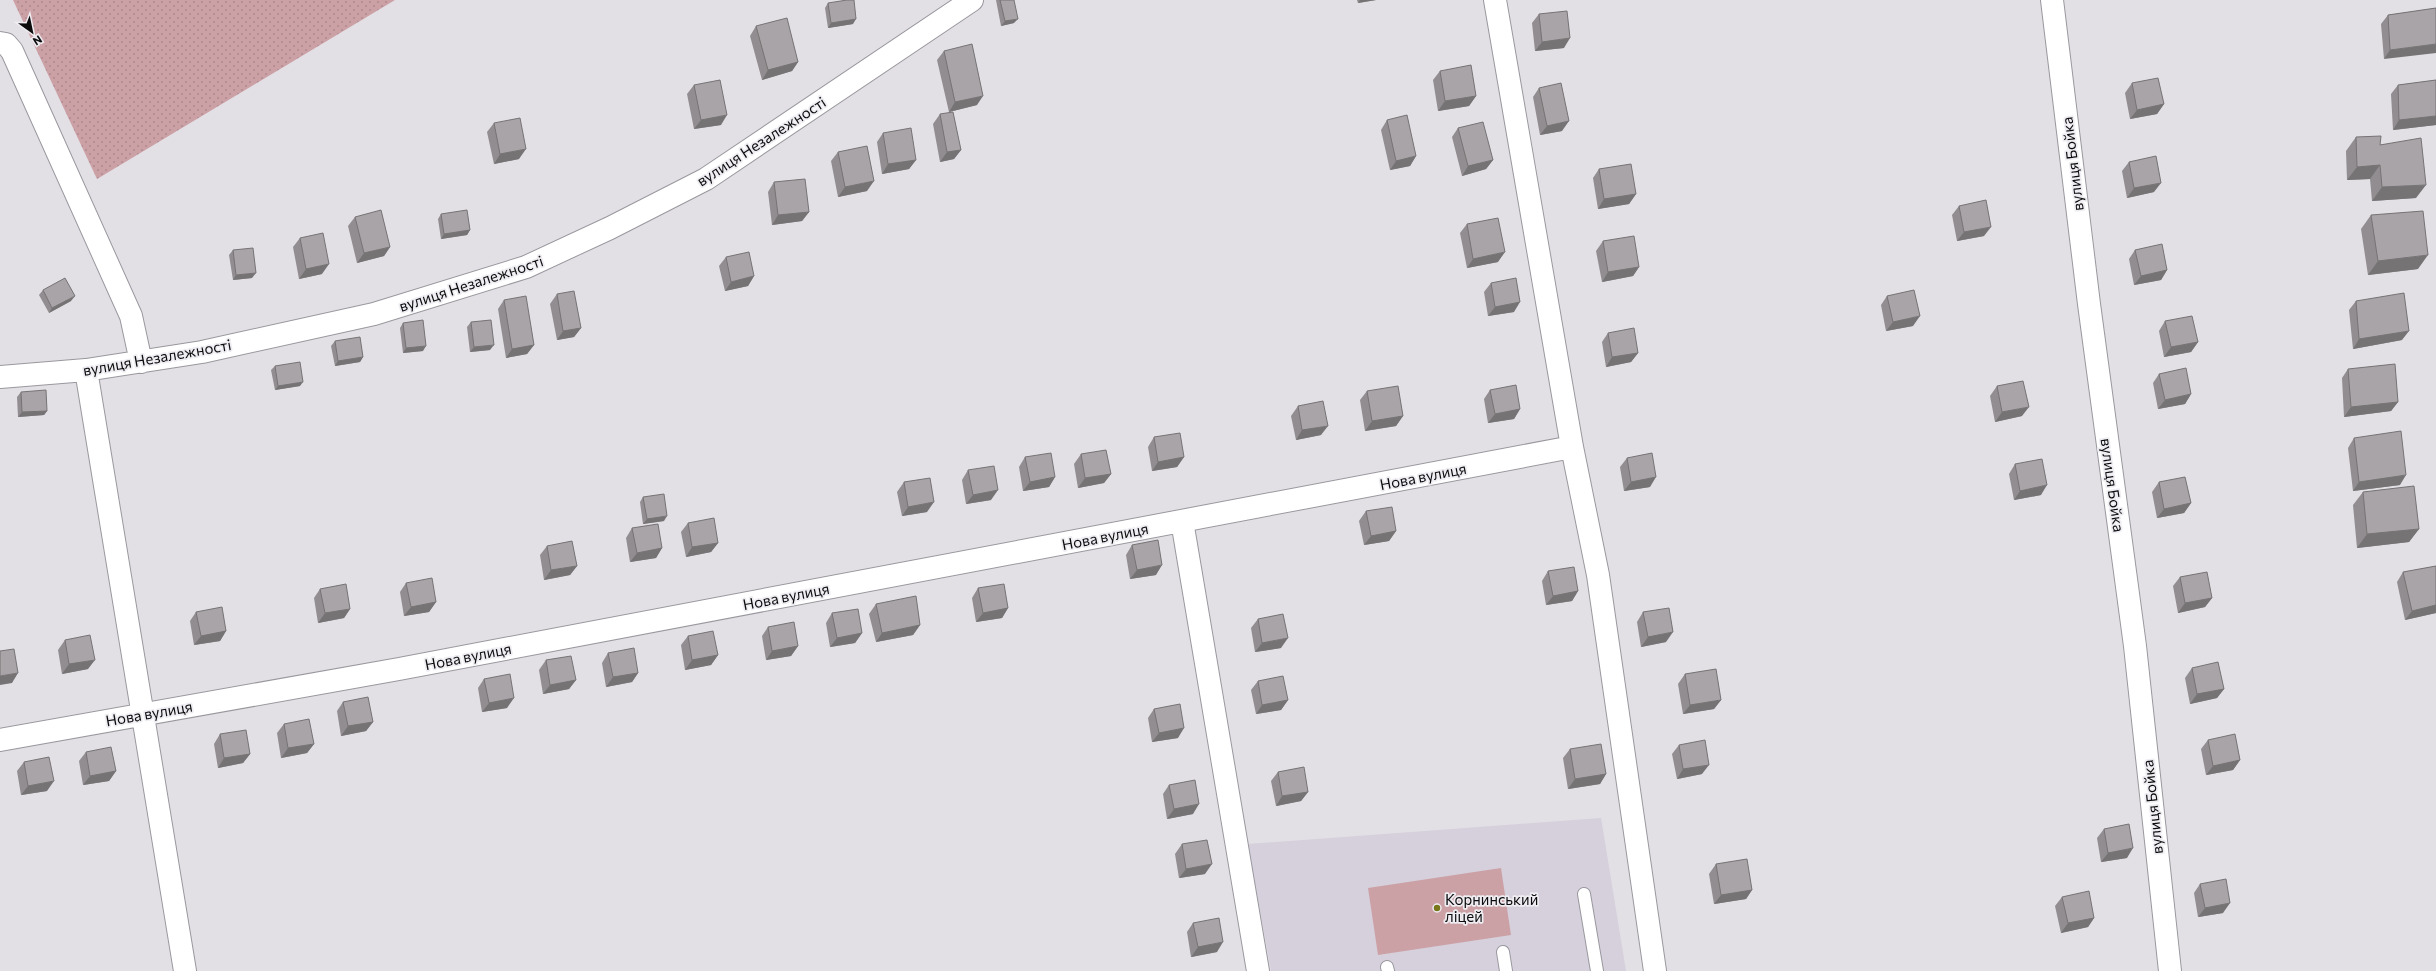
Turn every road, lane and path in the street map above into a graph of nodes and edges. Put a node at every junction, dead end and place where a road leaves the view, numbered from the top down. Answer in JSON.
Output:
{"nodes":[{"id":1,"x":972,"y":0,"type":"edge"},
{"id":2,"x":1495,"y":0,"type":"edge"},
{"id":3,"x":2052,"y":0,"type":"edge"},
{"id":4,"x":0,"y":43,"type":"edge"},
{"id":5,"x":141,"y":362,"type":"junction"},
{"id":6,"x":86,"y":370,"type":"junction"},
{"id":7,"x":0,"y":377,"type":"edge"},
{"id":8,"x":1572,"y":447,"type":"junction"},
{"id":9,"x":1182,"y":521,"type":"junction"},
{"id":10,"x":143,"y":714,"type":"junction"},
{"id":11,"x":0,"y":740,"type":"edge"},
{"id":12,"x":1584,"y":894,"type":"dead end"},
{"id":13,"x":1503,"y":952,"type":"dead end"},
{"id":14,"x":185,"y":971,"type":"edge"},
{"id":15,"x":1258,"y":971,"type":"edge"},
{"id":16,"x":1506,"y":971,"type":"edge"},
{"id":17,"x":1597,"y":971,"type":"edge"},
{"id":18,"x":1655,"y":971,"type":"edge"},
{"id":19,"x":2170,"y":971,"type":"edge"}],
"edges":[{"from":1,"to":5,"type":"street","name":"вулиця Незалежності"},
{"from":2,"to":8,"type":"street"},
{"from":3,"to":19,"type":"street","name":"вулиця Бойка"},
{"from":4,"to":5,"type":"street"},
{"from":5,"to":6,"type":"street","name":"вулиця Незалежності"},
{"from":6,"to":7,"type":"street","name":"вулиця Незалежності"},
{"from":6,"to":10,"type":"street"},
{"from":8,"to":9,"type":"street","name":"Нова вулиця"},
{"from":8,"to":18,"type":"street"},
{"from":9,"to":10,"type":"street","name":"Нова вулиця"},
{"from":9,"to":15,"type":"street"},
{"from":10,"to":11,"type":"street","name":"Нова вулиця"},
{"from":10,"to":14,"type":"street"},
{"from":12,"to":17,"type":"lane"},
{"from":13,"to":16,"type":"lane"}]}
